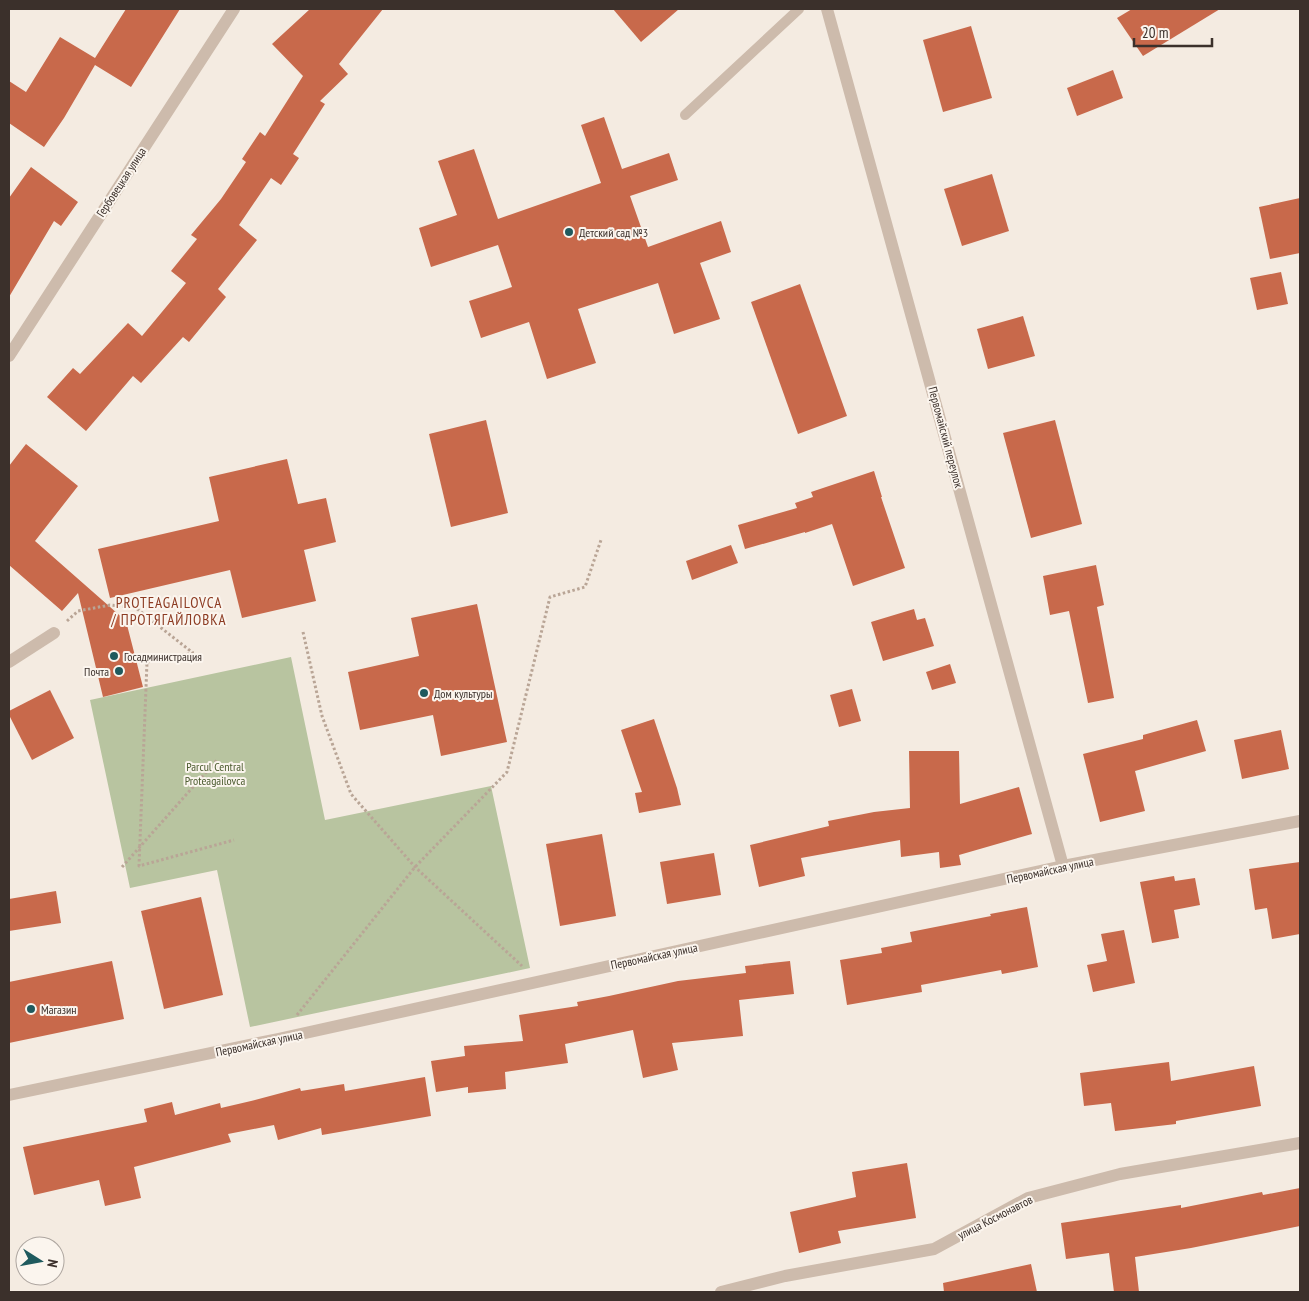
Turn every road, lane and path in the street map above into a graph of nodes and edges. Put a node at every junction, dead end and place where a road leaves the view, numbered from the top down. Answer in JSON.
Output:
{"nodes":[{"id":1,"x":234,"y":9,"type":"edge"},
{"id":2,"x":799,"y":9,"type":"edge"},
{"id":3,"x":827,"y":9,"type":"edge"},
{"id":4,"x":685,"y":115,"type":"dead end"},
{"id":5,"x":9,"y":356,"type":"edge"},
{"id":6,"x":601,"y":540,"type":"dead end"},
{"id":7,"x":303,"y":632,"type":"dead end"},
{"id":8,"x":54,"y":633,"type":"joint"},
{"id":9,"x":9,"y":662,"type":"edge"},
{"id":10,"x":217,"y":760,"type":"dead end"},
{"id":11,"x":1300,"y":821,"type":"edge"},
{"id":12,"x":234,"y":840,"type":"dead end"},
{"id":13,"x":140,"y":847,"type":"junction"},
{"id":14,"x":1063,"y":866,"type":"junction"},
{"id":15,"x":122,"y":867,"type":"dead end"},
{"id":16,"x":415,"y":867,"type":"junction"},
{"id":17,"x":539,"y":982,"type":"junction"},
{"id":18,"x":278,"y":1039,"type":"junction"},
{"id":19,"x":9,"y":1095,"type":"edge"},
{"id":20,"x":1300,"y":1143,"type":"edge"},
{"id":21,"x":721,"y":1292,"type":"edge"}],
"edges":[{"from":1,"to":5,"type":"street","name":"Гербовецкая улица"},
{"from":2,"to":4,"type":"lane"},
{"from":3,"to":14,"type":"street","name":"Первомайский переулок"},
{"from":6,"to":16,"type":"path"},
{"from":7,"to":16,"type":"path"},
{"from":8,"to":9,"type":"street"},
{"from":8,"to":13,"type":"path"},
{"from":10,"to":13,"type":"path"},
{"from":11,"to":14,"type":"street","name":"Первомайская улица"},
{"from":12,"to":13,"type":"path"},
{"from":13,"to":15,"type":"path"},
{"from":14,"to":17,"type":"street","name":"Первомайская улица"},
{"from":16,"to":17,"type":"path"},
{"from":16,"to":18,"type":"path"},
{"from":17,"to":18,"type":"street","name":"Первомайская улица"},
{"from":18,"to":19,"type":"street","name":"Первомайская улица"},
{"from":20,"to":21,"type":"street","name":"улица Космонавтов"}]}
